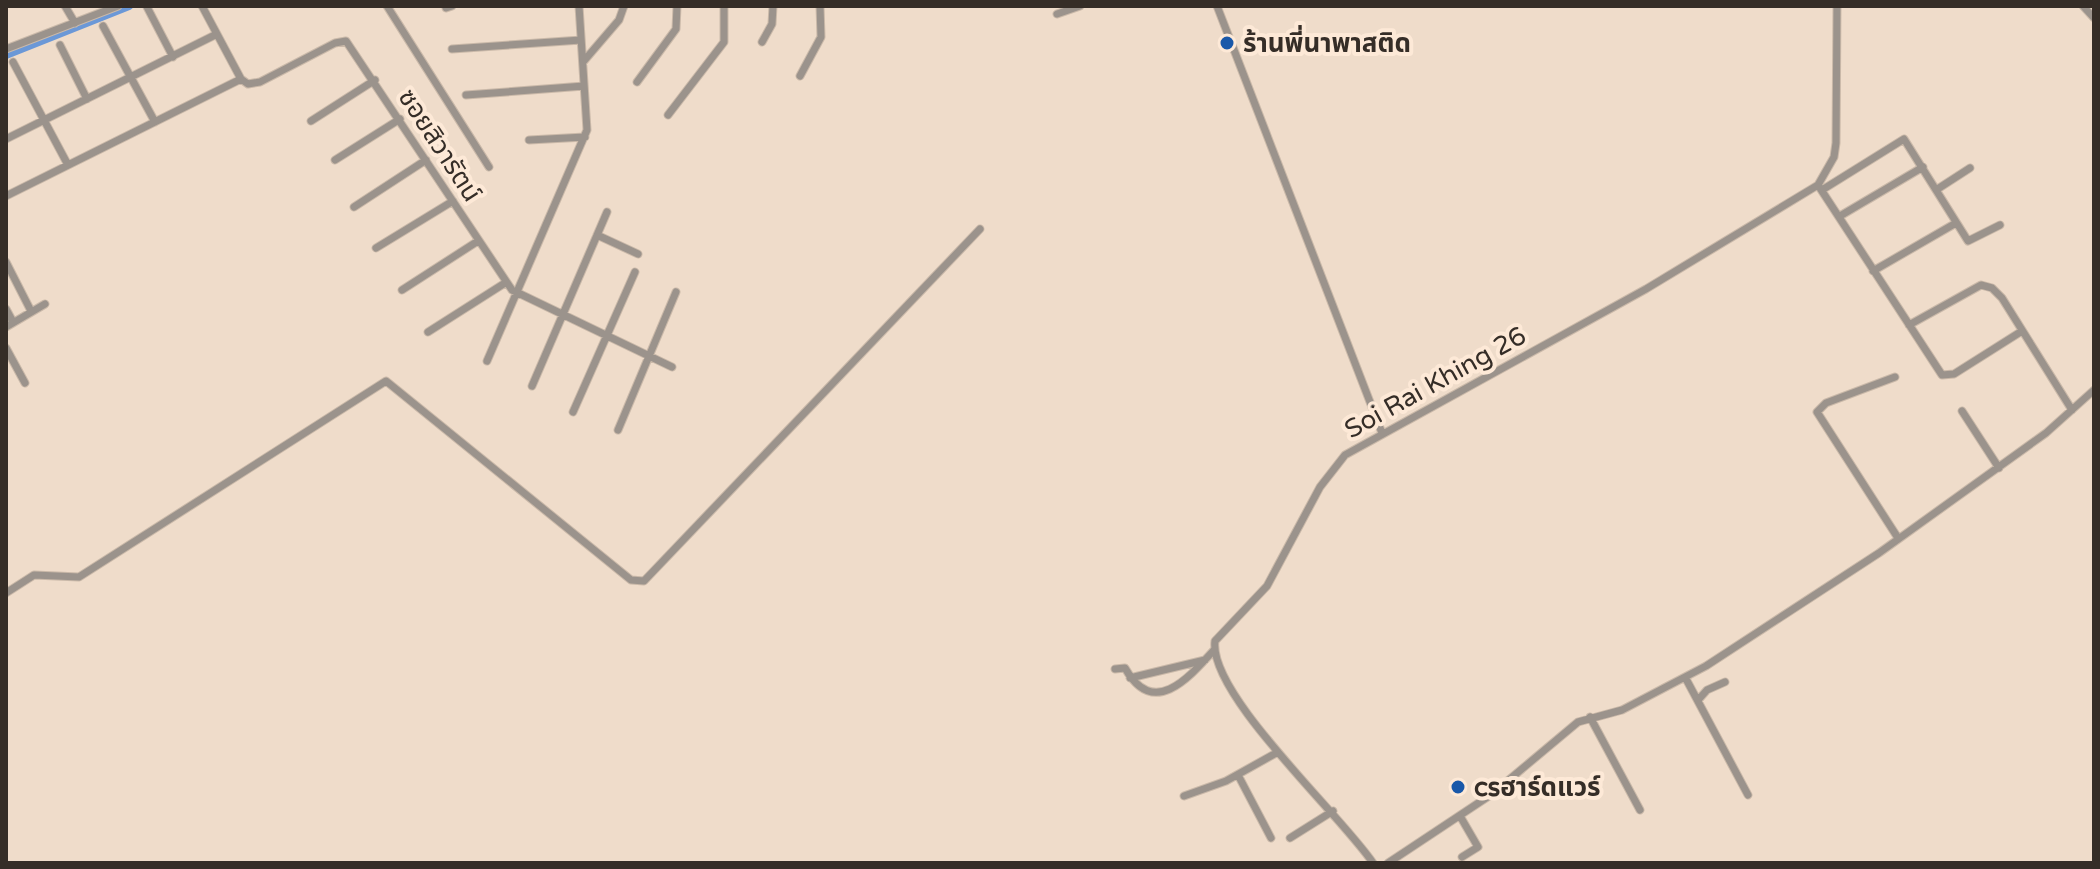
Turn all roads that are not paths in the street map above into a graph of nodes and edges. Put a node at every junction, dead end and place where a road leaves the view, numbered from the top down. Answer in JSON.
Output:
{"nodes":[{"id":1,"x":65,"y":6,"type":"edge"},
{"id":2,"x":118,"y":6,"type":"edge"},
{"id":3,"x":202,"y":6,"type":"edge"},
{"id":4,"x":387,"y":6,"type":"edge"},
{"id":5,"x":579,"y":6,"type":"edge"},
{"id":6,"x":624,"y":6,"type":"edge"},
{"id":7,"x":677,"y":6,"type":"edge"},
{"id":8,"x":724,"y":6,"type":"edge"},
{"id":9,"x":773,"y":6,"type":"edge"},
{"id":10,"x":820,"y":6,"type":"edge"},
{"id":11,"x":1080,"y":6,"type":"edge"},
{"id":12,"x":1217,"y":6,"type":"edge"},
{"id":13,"x":1837,"y":6,"type":"edge"},
{"id":14,"x":2083,"y":6,"type":"edge"},
{"id":15,"x":147,"y":7,"type":"edge"},
{"id":16,"x":1057,"y":14,"type":"dead end"},
{"id":17,"x":2094,"y":18,"type":"edge"},
{"id":18,"x":75,"y":23,"type":"junction"},
{"id":19,"x":103,"y":26,"type":"dead end"},
{"id":20,"x":217,"y":34,"type":"junction"},
{"id":21,"x":581,"y":40,"type":"junction"},
{"id":22,"x":762,"y":42,"type":"dead end"},
{"id":23,"x":60,"y":45,"type":"dead end"},
{"id":24,"x":9,"y":46,"type":"edge"},
{"id":25,"x":452,"y":49,"type":"dead end"},
{"id":26,"x":173,"y":57,"type":"junction"},
{"id":27,"x":13,"y":62,"type":"dead end"},
{"id":28,"x":583,"y":62,"type":"junction"},
{"id":29,"x":800,"y":76,"type":"dead end"},
{"id":30,"x":131,"y":78,"type":"junction"},
{"id":31,"x":241,"y":79,"type":"junction"},
{"id":32,"x":375,"y":80,"type":"junction"},
{"id":33,"x":637,"y":82,"type":"dead end"},
{"id":34,"x":584,"y":86,"type":"junction"},
{"id":35,"x":466,"y":95,"type":"dead end"},
{"id":36,"x":87,"y":99,"type":"junction"},
{"id":37,"x":668,"y":115,"type":"dead end"},
{"id":38,"x":400,"y":119,"type":"junction"},
{"id":39,"x":43,"y":121,"type":"junction"},
{"id":40,"x":311,"y":121,"type":"dead end"},
{"id":41,"x":155,"y":122,"type":"junction"},
{"id":42,"x":585,"y":137,"type":"junction"},
{"id":43,"x":6,"y":139,"type":"edge"},
{"id":44,"x":529,"y":140,"type":"dead end"},
{"id":45,"x":335,"y":160,"type":"dead end"},
{"id":46,"x":426,"y":160,"type":"junction"},
{"id":47,"x":68,"y":165,"type":"junction"},
{"id":48,"x":489,"y":167,"type":"dead end"},
{"id":49,"x":1923,"y":167,"type":"junction"},
{"id":50,"x":1970,"y":168,"type":"dead end"},
{"id":51,"x":1819,"y":186,"type":"junction"},
{"id":52,"x":1936,"y":190,"type":"junction"},
{"id":53,"x":6,"y":196,"type":"edge"},
{"id":54,"x":453,"y":201,"type":"junction"},
{"id":55,"x":354,"y":207,"type":"dead end"},
{"id":56,"x":607,"y":212,"type":"dead end"},
{"id":57,"x":1840,"y":216,"type":"junction"},
{"id":58,"x":1956,"y":223,"type":"junction"},
{"id":59,"x":2000,"y":225,"type":"dead end"},
{"id":60,"x":980,"y":229,"type":"dead end"},
{"id":61,"x":597,"y":235,"type":"junction"},
{"id":62,"x":478,"y":241,"type":"junction"},
{"id":63,"x":376,"y":248,"type":"dead end"},
{"id":64,"x":638,"y":254,"type":"dead end"},
{"id":65,"x":6,"y":262,"type":"edge"},
{"id":66,"x":1873,"y":271,"type":"junction"},
{"id":67,"x":635,"y":272,"type":"dead end"},
{"id":68,"x":505,"y":283,"type":"junction"},
{"id":69,"x":402,"y":290,"type":"dead end"},
{"id":70,"x":676,"y":292,"type":"dead end"},
{"id":71,"x":516,"y":293,"type":"junction"},
{"id":72,"x":45,"y":304,"type":"dead end"},
{"id":73,"x":6,"y":309,"type":"edge"},
{"id":74,"x":31,"y":311,"type":"junction"},
{"id":75,"x":562,"y":317,"type":"junction"},
{"id":76,"x":10,"y":324,"type":"edge"},
{"id":77,"x":1909,"y":325,"type":"junction"},
{"id":78,"x":2022,"y":331,"type":"junction"},
{"id":79,"x":428,"y":332,"type":"dead end"},
{"id":80,"x":605,"y":336,"type":"junction"},
{"id":81,"x":6,"y":348,"type":"edge"},
{"id":82,"x":650,"y":357,"type":"junction"},
{"id":83,"x":487,"y":361,"type":"dead end"},
{"id":84,"x":672,"y":367,"type":"dead end"},
{"id":85,"x":1895,"y":377,"type":"dead end"},
{"id":86,"x":25,"y":383,"type":"dead end"},
{"id":87,"x":532,"y":386,"type":"dead end"},
{"id":88,"x":2094,"y":390,"type":"edge"},
{"id":89,"x":2072,"y":410,"type":"junction"},
{"id":90,"x":1962,"y":411,"type":"dead end"},
{"id":91,"x":573,"y":412,"type":"dead end"},
{"id":92,"x":618,"y":430,"type":"dead end"},
{"id":93,"x":1382,"y":433,"type":"junction"},
{"id":94,"x":1999,"y":468,"type":"junction"},
{"id":95,"x":1898,"y":538,"type":"junction"},
{"id":96,"x":6,"y":593,"type":"edge"},
{"id":97,"x":1214,"y":650,"type":"junction"},
{"id":98,"x":1205,"y":660,"type":"junction"},
{"id":99,"x":1115,"y":669,"type":"dead end"},
{"id":100,"x":1130,"y":678,"type":"junction"},
{"id":101,"x":1687,"y":679,"type":"junction"},
{"id":102,"x":1725,"y":682,"type":"dead end"},
{"id":103,"x":1697,"y":696,"type":"junction"},
{"id":104,"x":1592,"y":720,"type":"junction"},
{"id":105,"x":1278,"y":752,"type":"junction"},
{"id":106,"x":1238,"y":775,"type":"junction"},
{"id":107,"x":1748,"y":795,"type":"dead end"},
{"id":108,"x":1184,"y":796,"type":"dead end"},
{"id":109,"x":1640,"y":810,"type":"dead end"},
{"id":110,"x":1333,"y":811,"type":"junction"},
{"id":111,"x":1464,"y":821,"type":"junction"},
{"id":112,"x":1271,"y":838,"type":"dead end"},
{"id":113,"x":1290,"y":838,"type":"dead end"},
{"id":114,"x":1462,"y":857,"type":"dead end"},
{"id":115,"x":1373,"y":863,"type":"edge"},
{"id":116,"x":1388,"y":863,"type":"edge"}],
"edges":[{"from":1,"to":18,"type":"street"},
{"from":2,"to":18,"type":"street"},
{"from":3,"to":20,"type":"street"},
{"from":4,"to":48,"type":"street"},
{"from":5,"to":21,"type":"street"},
{"from":6,"to":28,"type":"street"},
{"from":7,"to":33,"type":"street"},
{"from":8,"to":37,"type":"street"},
{"from":9,"to":22,"type":"street"},
{"from":10,"to":29,"type":"street"},
{"from":11,"to":16,"type":"street"},
{"from":12,"to":93,"type":"street"},
{"from":13,"to":51,"type":"street"},
{"from":14,"to":17,"type":"street"},
{"from":15,"to":26,"type":"street"},
{"from":18,"to":24,"type":"street"},
{"from":19,"to":30,"type":"street"},
{"from":20,"to":26,"type":"street"},
{"from":20,"to":31,"type":"street"},
{"from":21,"to":25,"type":"street"},
{"from":21,"to":28,"type":"street"},
{"from":23,"to":36,"type":"street"},
{"from":26,"to":30,"type":"street"},
{"from":27,"to":39,"type":"street"},
{"from":28,"to":34,"type":"street"},
{"from":30,"to":36,"type":"street"},
{"from":30,"to":41,"type":"street"},
{"from":31,"to":32,"type":"street","name":"ซอยสิวารัตน์"},
{"from":31,"to":41,"type":"street"},
{"from":32,"to":38,"type":"street","name":"ซอยสิวารัตน์"},
{"from":32,"to":40,"type":"street"},
{"from":34,"to":35,"type":"street"},
{"from":34,"to":42,"type":"street"},
{"from":36,"to":39,"type":"street"},
{"from":38,"to":45,"type":"street"},
{"from":38,"to":46,"type":"street","name":"ซอยสิวารัตน์"},
{"from":39,"to":43,"type":"street"},
{"from":39,"to":47,"type":"street"},
{"from":41,"to":47,"type":"street"},
{"from":42,"to":44,"type":"street"},
{"from":42,"to":71,"type":"street"},
{"from":46,"to":54,"type":"street","name":"ซอยสิวารัตน์"},
{"from":46,"to":55,"type":"street"},
{"from":47,"to":53,"type":"street"},
{"from":49,"to":51,"type":"street","name":"Soi Rai Khing 26"},
{"from":49,"to":52,"type":"street"},
{"from":49,"to":57,"type":"street"},
{"from":50,"to":52,"type":"street"},
{"from":51,"to":57,"type":"street"},
{"from":51,"to":93,"type":"street","name":"Soi Rai Khing 26"},
{"from":52,"to":58,"type":"street"},
{"from":54,"to":62,"type":"street","name":"ซอยสิวารัตน์"},
{"from":54,"to":63,"type":"street"},
{"from":56,"to":61,"type":"street"},
{"from":57,"to":66,"type":"street"},
{"from":58,"to":59,"type":"street"},
{"from":58,"to":66,"type":"street"},
{"from":60,"to":96,"type":"street"},
{"from":61,"to":64,"type":"street"},
{"from":61,"to":75,"type":"street"},
{"from":62,"to":68,"type":"street","name":"ซอยสิวารัตน์"},
{"from":62,"to":69,"type":"street"},
{"from":65,"to":74,"type":"street"},
{"from":66,"to":77,"type":"street"},
{"from":67,"to":80,"type":"street"},
{"from":68,"to":71,"type":"street","name":"ซอยสิวารัตน์"},
{"from":68,"to":79,"type":"street"},
{"from":70,"to":82,"type":"street"},
{"from":71,"to":75,"type":"street","name":"ซอยสิวารัตน์"},
{"from":71,"to":83,"type":"street"},
{"from":72,"to":74,"type":"street"},
{"from":73,"to":76,"type":"street"},
{"from":74,"to":76,"type":"street"},
{"from":75,"to":80,"type":"street","name":"ซอยสิวารัตน์"},
{"from":75,"to":87,"type":"street"},
{"from":77,"to":78,"type":"street"},
{"from":77,"to":78,"type":"street"},
{"from":78,"to":89,"type":"street"},
{"from":80,"to":82,"type":"street","name":"ซอยสิวารัตน์"},
{"from":80,"to":91,"type":"street"},
{"from":81,"to":86,"type":"street"},
{"from":82,"to":84,"type":"street","name":"ซอยสิวารัตน์"},
{"from":82,"to":92,"type":"street"},
{"from":85,"to":95,"type":"street"},
{"from":88,"to":89,"type":"street"},
{"from":89,"to":94,"type":"street"},
{"from":90,"to":94,"type":"street"},
{"from":93,"to":97,"type":"street","name":"Soi Rai Khing 26"},
{"from":94,"to":95,"type":"street"},
{"from":95,"to":101,"type":"street"},
{"from":97,"to":98,"type":"street","name":"Soi Rai Khing 26"},
{"from":97,"to":105,"type":"street"},
{"from":98,"to":100,"type":"street"},
{"from":98,"to":100,"type":"street","name":"Soi Rai Khing 26"},
{"from":99,"to":100,"type":"street"},
{"from":101,"to":103,"type":"street"},
{"from":101,"to":104,"type":"street"},
{"from":102,"to":103,"type":"street"},
{"from":103,"to":107,"type":"street"},
{"from":104,"to":109,"type":"street"},
{"from":104,"to":111,"type":"street"},
{"from":105,"to":106,"type":"street"},
{"from":105,"to":110,"type":"street"},
{"from":106,"to":108,"type":"street"},
{"from":106,"to":112,"type":"street"},
{"from":110,"to":113,"type":"street"},
{"from":110,"to":115,"type":"street"},
{"from":111,"to":114,"type":"street"},
{"from":111,"to":116,"type":"street"}]}
